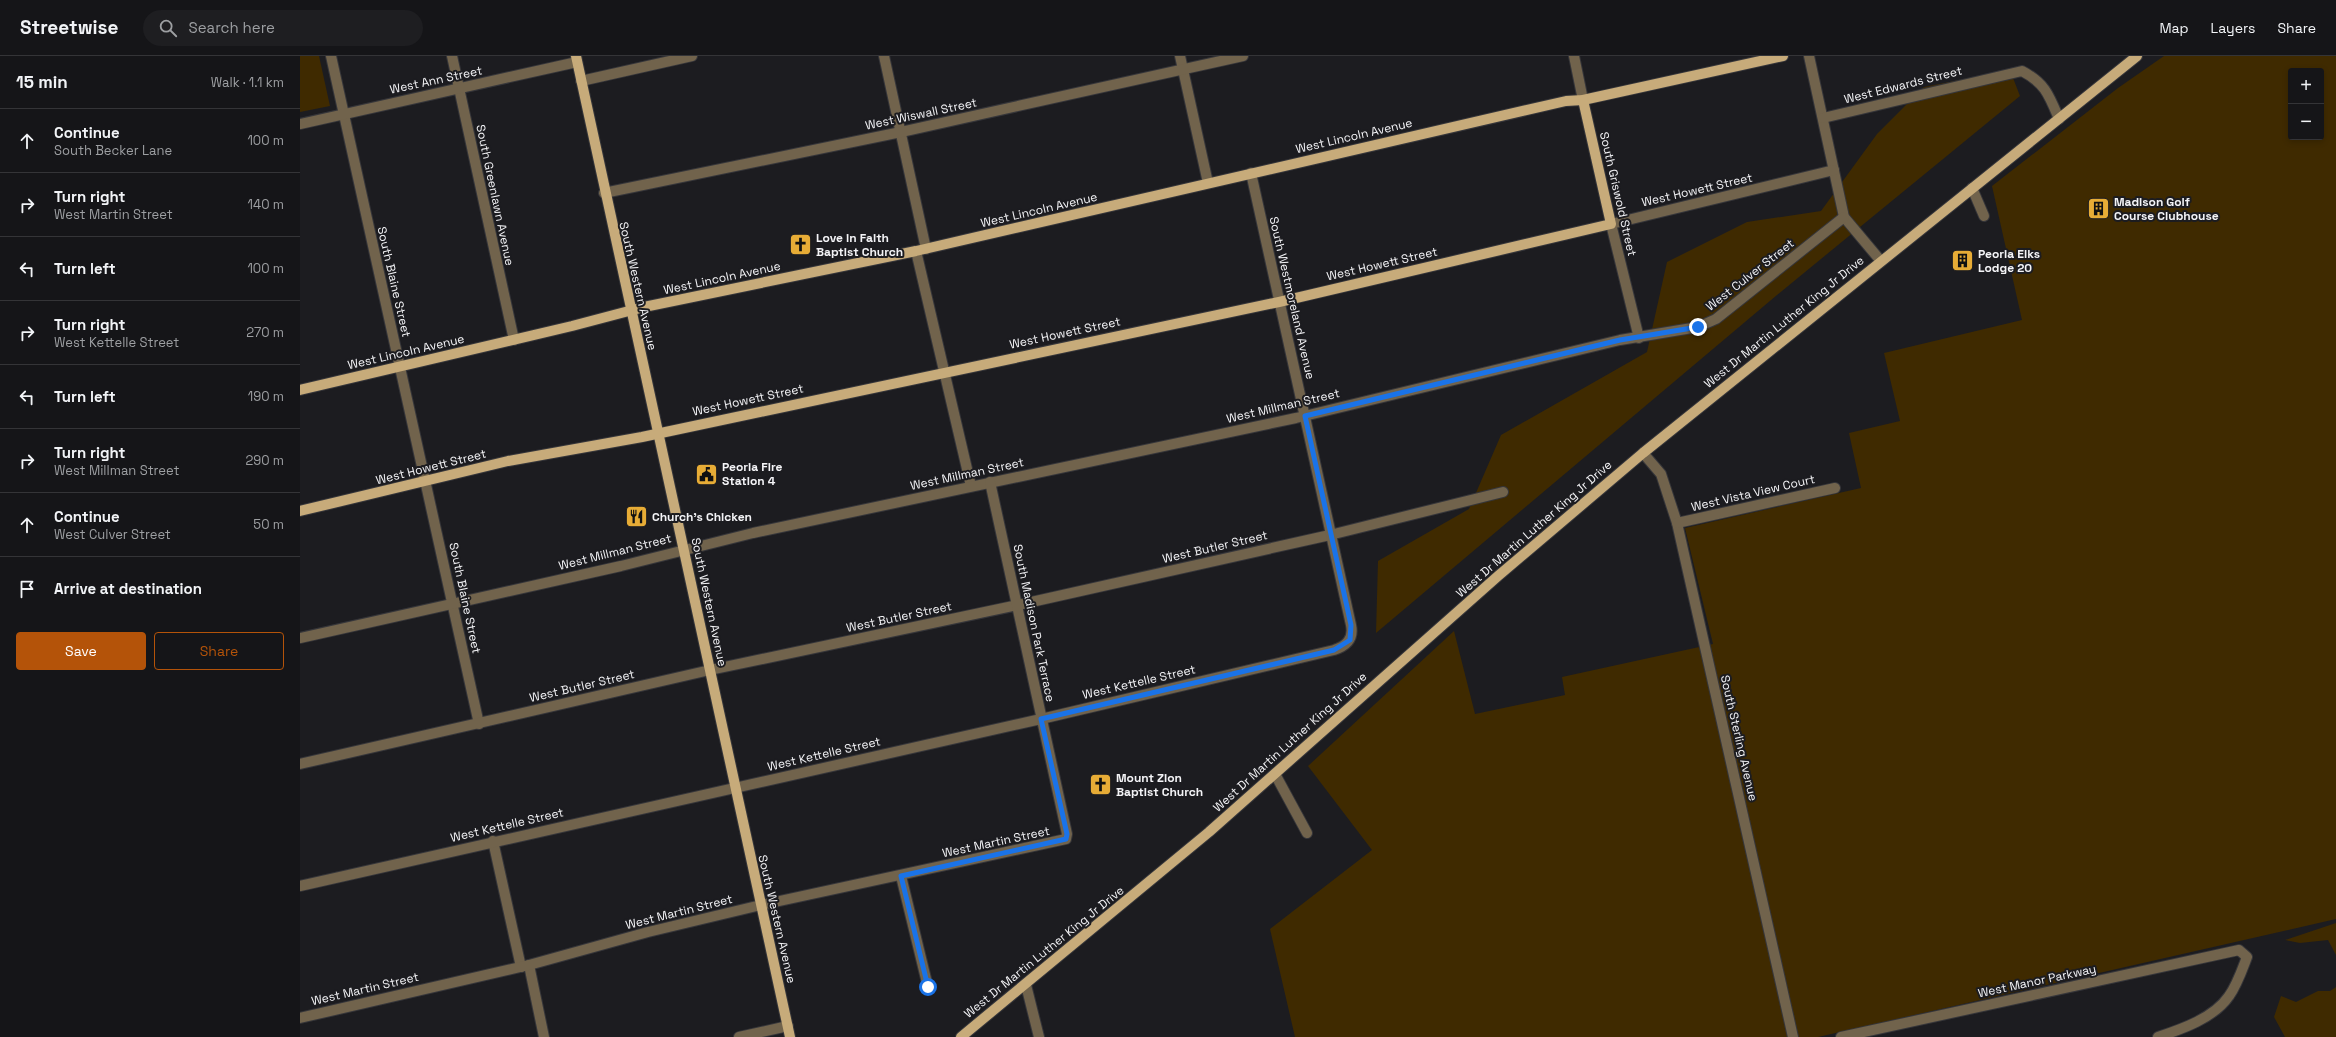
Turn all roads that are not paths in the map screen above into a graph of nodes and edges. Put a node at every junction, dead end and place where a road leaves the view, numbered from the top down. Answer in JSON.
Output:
{"nodes":[{"id":1,"x":331,"y":56,"type":"edge"},
{"id":2,"x":452,"y":56,"type":"edge"},
{"id":3,"x":692,"y":56,"type":"edge"},
{"id":4,"x":884,"y":56,"type":"edge"},
{"id":5,"x":1180,"y":56,"type":"edge"},
{"id":6,"x":1243,"y":56,"type":"edge"},
{"id":7,"x":1574,"y":56,"type":"edge"},
{"id":8,"x":1783,"y":56,"type":"edge"},
{"id":9,"x":1809,"y":56,"type":"edge"},
{"id":10,"x":2137,"y":56,"type":"edge"},
{"id":11,"x":577,"y":59,"type":"edge"},
{"id":12,"x":1183,"y":69,"type":"junction"},
{"id":13,"x":581,"y":81,"type":"junction"},
{"id":14,"x":459,"y":88,"type":"junction"},
{"id":15,"x":1583,"y":100,"type":"junction"},
{"id":16,"x":343,"y":114,"type":"junction"},
{"id":17,"x":1823,"y":118,"type":"junction"},
{"id":18,"x":2059,"y":119,"type":"junction"},
{"id":19,"x":300,"y":124,"type":"edge"},
{"id":20,"x":901,"y":132,"type":"junction"},
{"id":21,"x":1834,"y":170,"type":"junction"},
{"id":22,"x":1251,"y":173,"type":"junction"},
{"id":23,"x":1208,"y":183,"type":"junction"},
{"id":24,"x":1972,"y":188,"type":"junction"},
{"id":25,"x":604,"y":193,"type":"junction"},
{"id":26,"x":1984,"y":216,"type":"dead end"},
{"id":27,"x":1844,"y":217,"type":"junction"},
{"id":28,"x":1612,"y":224,"type":"junction"},
{"id":29,"x":921,"y":250,"type":"junction"},
{"id":30,"x":1880,"y":260,"type":"junction"},
{"id":31,"x":1279,"y":302,"type":"junction"},
{"id":32,"x":630,"y":311,"type":"junction"},
{"id":33,"x":1639,"y":338,"type":"junction"},
{"id":34,"x":514,"y":340,"type":"junction"},
{"id":35,"x":399,"y":366,"type":"junction"},
{"id":36,"x":944,"y":372,"type":"junction"},
{"id":37,"x":300,"y":390,"type":"edge"},
{"id":38,"x":1305,"y":416,"type":"junction"},
{"id":39,"x":659,"y":433,"type":"junction"},
{"id":40,"x":1643,"y":453,"type":"junction"},
{"id":41,"x":426,"y":482,"type":"junction"},
{"id":42,"x":990,"y":482,"type":"junction"},
{"id":43,"x":971,"y":486,"type":"junction"},
{"id":44,"x":1835,"y":488,"type":"dead end"},
{"id":45,"x":1503,"y":492,"type":"dead end"},
{"id":46,"x":300,"y":511,"type":"edge"},
{"id":47,"x":1677,"y":523,"type":"junction"},
{"id":48,"x":1330,"y":535,"type":"junction"},
{"id":49,"x":684,"y":549,"type":"junction"},
{"id":50,"x":452,"y":603,"type":"junction"},
{"id":51,"x":1018,"y":605,"type":"junction"},
{"id":52,"x":300,"y":638,"type":"edge"},
{"id":53,"x":1350,"y":640,"type":"joint"},
{"id":54,"x":710,"y":670,"type":"junction"},
{"id":55,"x":1041,"y":719,"type":"junction"},
{"id":56,"x":479,"y":724,"type":"junction"},
{"id":57,"x":300,"y":764,"type":"edge"},
{"id":58,"x":1275,"y":774,"type":"junction"},
{"id":59,"x":735,"y":788,"type":"junction"},
{"id":60,"x":1307,"y":832,"type":"dead end"},
{"id":61,"x":1066,"y":839,"type":"joint"},
{"id":62,"x":493,"y":842,"type":"junction"},
{"id":63,"x":901,"y":876,"type":"junction"},
{"id":64,"x":300,"y":886,"type":"edge"},
{"id":65,"x":761,"y":905,"type":"junction"},
{"id":66,"x":525,"y":966,"type":"junction"},
{"id":67,"x":1026,"y":985,"type":"junction"},
{"id":68,"x":928,"y":987,"type":"dead end"},
{"id":69,"x":300,"y":1018,"type":"edge"},
{"id":70,"x":788,"y":1026,"type":"junction"},
{"id":71,"x":544,"y":1037,"type":"edge"},
{"id":72,"x":739,"y":1037,"type":"edge"},
{"id":73,"x":790,"y":1037,"type":"edge"},
{"id":74,"x":961,"y":1037,"type":"edge"},
{"id":75,"x":1039,"y":1037,"type":"edge"},
{"id":76,"x":1793,"y":1037,"type":"edge"},
{"id":77,"x":1841,"y":1037,"type":"edge"},
{"id":78,"x":2158,"y":1037,"type":"edge"}],
"edges":[{"from":1,"to":16,"type":"street","name":"South Blaine Street"},
{"from":2,"to":14,"type":"street","name":"South Greenlawn Avenue"},
{"from":3,"to":13,"type":"street"},
{"from":4,"to":20,"type":"street"},
{"from":5,"to":12,"type":"street"},
{"from":6,"to":12,"type":"street","name":"West Wiswall Street"},
{"from":7,"to":15,"type":"street","name":"South Griswold Street"},
{"from":8,"to":15,"type":"main road","name":"West Lincoln Avenue"},
{"from":9,"to":17,"type":"street"},
{"from":10,"to":18,"type":"main road","name":"West Dr Martin Luther King Jr Drive"},
{"from":11,"to":13,"type":"main road","name":"South Western Avenue"},
{"from":11,"to":14,"type":"street","name":"West Ann Street"},
{"from":12,"to":20,"type":"street","name":"West Wiswall Street"},
{"from":12,"to":23,"type":"street"},
{"from":13,"to":25,"type":"main road","name":"South Western Avenue"},
{"from":14,"to":16,"type":"street","name":"West Ann Street"},
{"from":14,"to":34,"type":"street","name":"South Greenlawn Avenue"},
{"from":15,"to":22,"type":"main road","name":"West Lincoln Avenue"},
{"from":15,"to":28,"type":"main road","name":"South Griswold Street"},
{"from":16,"to":19,"type":"street","name":"West Ann Street"},
{"from":16,"to":35,"type":"street","name":"South Blaine Street"},
{"from":17,"to":18,"type":"street","name":"West Edwards Street"},
{"from":17,"to":21,"type":"street"},
{"from":18,"to":24,"type":"main road","name":"West Dr Martin Luther King Jr Drive"},
{"from":20,"to":25,"type":"street","name":"West Wiswall Street"},
{"from":20,"to":29,"type":"street"},
{"from":21,"to":27,"type":"street"},
{"from":21,"to":28,"type":"street","name":"West Howett Street"},
{"from":22,"to":23,"type":"main road","name":"West Lincoln Avenue"},
{"from":22,"to":31,"type":"street","name":"South Westmoreland Avenue"},
{"from":23,"to":29,"type":"main road","name":"West Lincoln Avenue"},
{"from":24,"to":26,"type":"street"},
{"from":24,"to":30,"type":"main road","name":"West Dr Martin Luther King Jr Drive"},
{"from":25,"to":32,"type":"main road","name":"South Western Avenue"},
{"from":27,"to":30,"type":"street"},
{"from":27,"to":33,"type":"street","name":"West Culver Street"},
{"from":28,"to":31,"type":"main road","name":"West Howett Street"},
{"from":28,"to":33,"type":"street","name":"South Griswold Street"},
{"from":29,"to":32,"type":"main road","name":"West Lincoln Avenue"},
{"from":29,"to":36,"type":"street"},
{"from":30,"to":40,"type":"main road","name":"West Dr Martin Luther King Jr Drive"},
{"from":31,"to":36,"type":"main road","name":"West Howett Street"},
{"from":31,"to":38,"type":"street","name":"South Westmoreland Avenue"},
{"from":32,"to":34,"type":"main road","name":"West Lincoln Avenue"},
{"from":32,"to":39,"type":"main road","name":"South Western Avenue"},
{"from":33,"to":38,"type":"street","name":"West Millman Street"},
{"from":34,"to":35,"type":"main road","name":"West Lincoln Avenue"},
{"from":35,"to":37,"type":"main road","name":"West Lincoln Avenue"},
{"from":35,"to":41,"type":"street","name":"South Blaine Street"},
{"from":36,"to":39,"type":"main road","name":"West Howett Street"},
{"from":36,"to":43,"type":"street"},
{"from":38,"to":42,"type":"street","name":"West Millman Street"},
{"from":38,"to":48,"type":"street","name":"South Westmoreland Avenue"},
{"from":39,"to":41,"type":"main road","name":"West Howett Street"},
{"from":39,"to":49,"type":"main road","name":"South Western Avenue"},
{"from":40,"to":47,"type":"street","name":"South Sterling Avenue"},
{"from":40,"to":58,"type":"main road","name":"West Dr Martin Luther King Jr Drive"},
{"from":41,"to":46,"type":"main road","name":"West Howett Street"},
{"from":41,"to":50,"type":"street","name":"South Blaine Street"},
{"from":42,"to":43,"type":"street","name":"West Millman Street"},
{"from":42,"to":51,"type":"street","name":"South Madison Park Terrace"},
{"from":43,"to":49,"type":"street","name":"West Millman Street"},
{"from":44,"to":47,"type":"street","name":"West Vista View Court"},
{"from":45,"to":48,"type":"street","name":"West Butler Street"},
{"from":47,"to":76,"type":"street","name":"South Sterling Avenue"},
{"from":48,"to":51,"type":"street","name":"West Butler Street"},
{"from":48,"to":53,"type":"street","name":"South Westmoreland Avenue"},
{"from":49,"to":50,"type":"street","name":"West Millman Street"},
{"from":49,"to":54,"type":"main road","name":"South Western Avenue"},
{"from":50,"to":52,"type":"street","name":"West Millman Street"},
{"from":50,"to":56,"type":"street","name":"South Blaine Street"},
{"from":51,"to":54,"type":"street","name":"West Butler Street"},
{"from":51,"to":55,"type":"street","name":"South Madison Park Terrace"},
{"from":53,"to":55,"type":"street","name":"West Kettelle Street"},
{"from":54,"to":56,"type":"street","name":"West Butler Street"},
{"from":54,"to":59,"type":"main road","name":"South Western Avenue"},
{"from":55,"to":59,"type":"street","name":"West Kettelle Street"},
{"from":55,"to":61,"type":"street","name":"South Madison Park Terrace"},
{"from":56,"to":57,"type":"street","name":"West Butler Street"},
{"from":58,"to":60,"type":"street"},
{"from":58,"to":67,"type":"main road","name":"West Dr Martin Luther King Jr Drive"},
{"from":59,"to":62,"type":"street","name":"West Kettelle Street"},
{"from":59,"to":65,"type":"main road","name":"South Western Avenue"},
{"from":61,"to":63,"type":"street","name":"West Martin Street"},
{"from":62,"to":64,"type":"street","name":"West Kettelle Street"},
{"from":62,"to":66,"type":"street"},
{"from":63,"to":65,"type":"street","name":"West Martin Street"},
{"from":63,"to":68,"type":"street"},
{"from":65,"to":66,"type":"street","name":"West Martin Street"},
{"from":65,"to":70,"type":"main road","name":"South Western Avenue"},
{"from":66,"to":69,"type":"street","name":"West Martin Street"},
{"from":66,"to":71,"type":"street"},
{"from":67,"to":74,"type":"main road","name":"West Dr Martin Luther King Jr Drive"},
{"from":67,"to":75,"type":"street"},
{"from":70,"to":72,"type":"street"},
{"from":70,"to":73,"type":"main road","name":"South Western Avenue"},
{"from":77,"to":78,"type":"street","name":"West Manor Parkway"}]}
